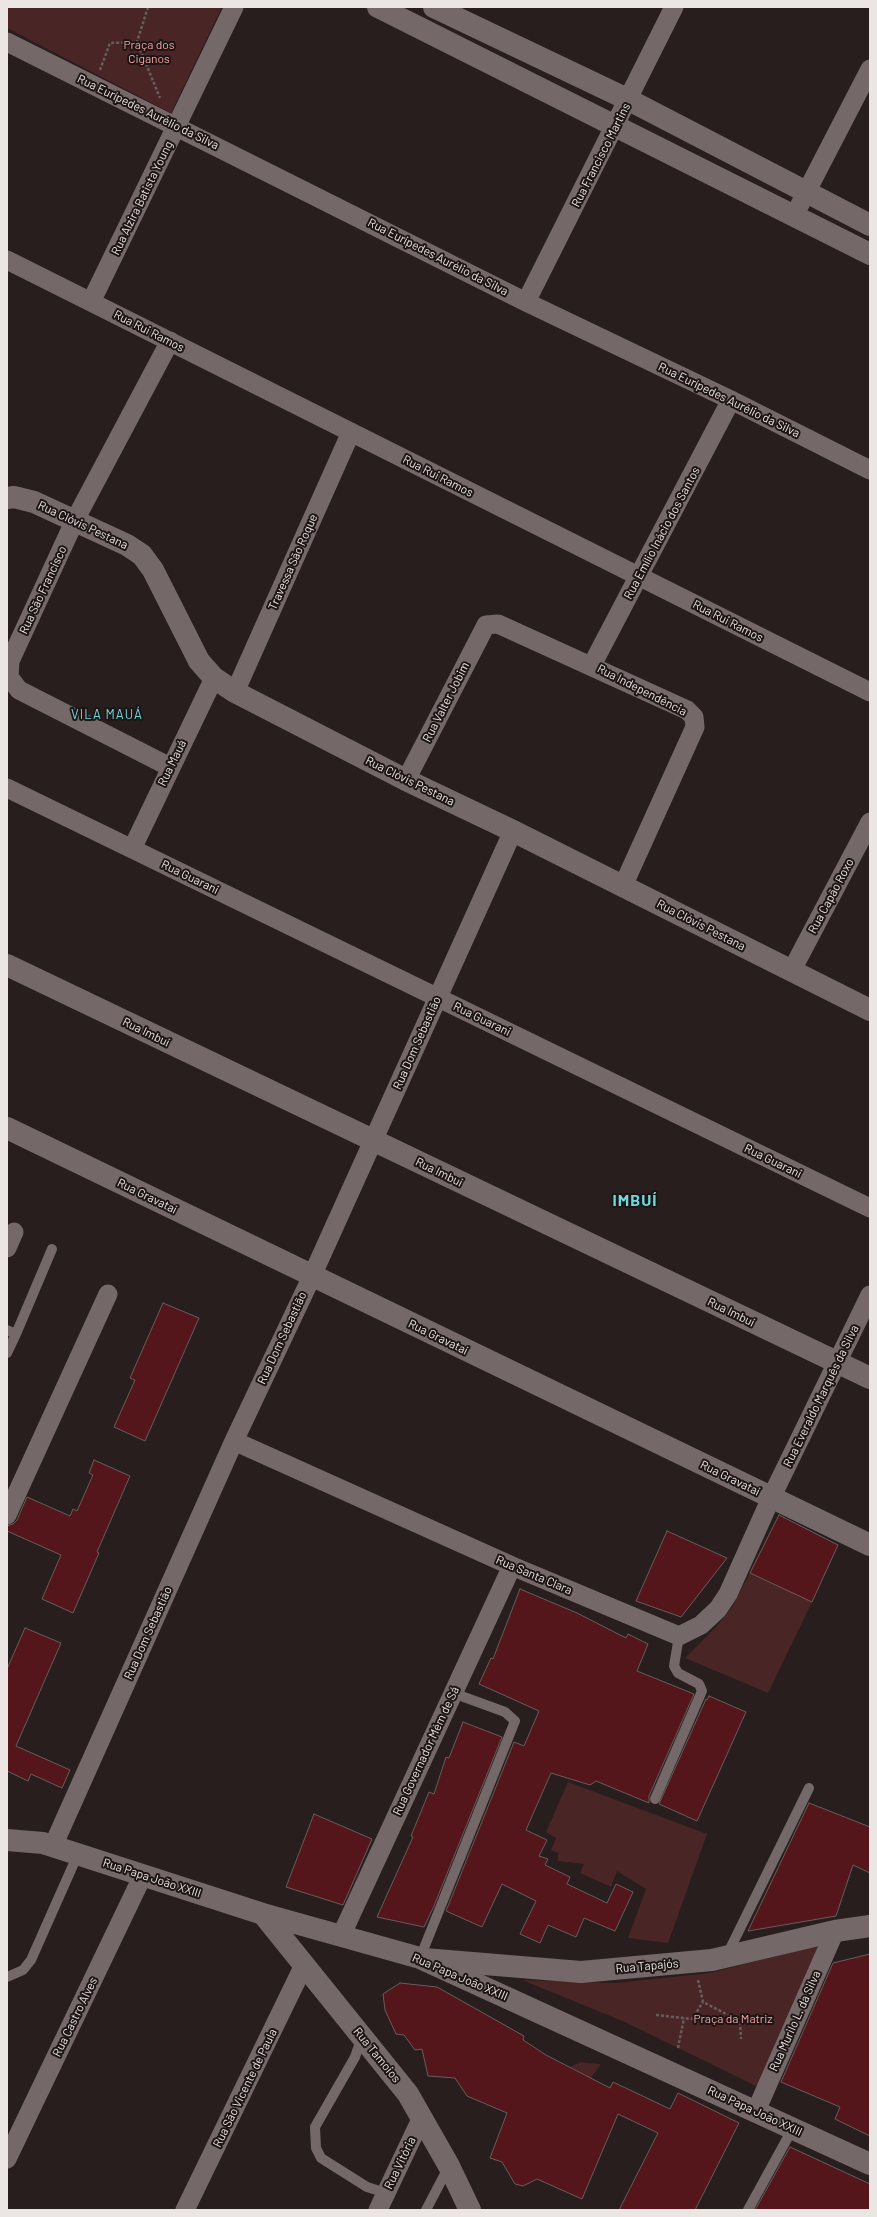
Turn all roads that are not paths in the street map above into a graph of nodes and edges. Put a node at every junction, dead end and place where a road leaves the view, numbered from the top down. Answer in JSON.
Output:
{"nodes":[{"id":1,"x":234,"y":7,"type":"edge"},
{"id":2,"x":378,"y":7,"type":"edge"},
{"id":3,"x":434,"y":7,"type":"edge"},
{"id":4,"x":674,"y":7,"type":"edge"},
{"id":5,"x":7,"y":42,"type":"edge"},
{"id":6,"x":870,"y":69,"type":"edge"},
{"id":7,"x":629,"y":100,"type":"junction"},
{"id":8,"x":177,"y":126,"type":"junction"},
{"id":9,"x":616,"y":126,"type":"junction"},
{"id":10,"x":806,"y":192,"type":"junction"},
{"id":11,"x":794,"y":216,"type":"junction"},
{"id":12,"x":870,"y":225,"type":"edge"},
{"id":13,"x":870,"y":254,"type":"edge"},
{"id":14,"x":7,"y":260,"type":"edge"},
{"id":15,"x":92,"y":302,"type":"junction"},
{"id":16,"x":526,"y":302,"type":"junction"},
{"id":17,"x":170,"y":341,"type":"junction"},
{"id":18,"x":731,"y":400,"type":"junction"},
{"id":19,"x":351,"y":432,"type":"junction"},
{"id":20,"x":870,"y":470,"type":"edge"},
{"id":21,"x":7,"y":498,"type":"edge"},
{"id":22,"x":75,"y":520,"type":"junction"},
{"id":23,"x":639,"y":576,"type":"junction"},
{"id":24,"x":486,"y":625,"type":"joint"},
{"id":25,"x":592,"y":665,"type":"junction"},
{"id":26,"x":214,"y":678,"type":"junction"},
{"id":27,"x":235,"y":692,"type":"junction"},
{"id":28,"x":870,"y":692,"type":"edge"},
{"id":29,"x":170,"y":767,"type":"junction"},
{"id":30,"x":406,"y":780,"type":"junction"},
{"id":31,"x":7,"y":788,"type":"edge"},
{"id":32,"x":870,"y":822,"type":"edge"},
{"id":33,"x":513,"y":831,"type":"junction"},
{"id":34,"x":132,"y":848,"type":"junction"},
{"id":35,"x":623,"y":886,"type":"junction"},
{"id":36,"x":7,"y":966,"type":"edge"},
{"id":37,"x":792,"y":970,"type":"junction"},
{"id":38,"x":437,"y":997,"type":"junction"},
{"id":39,"x":870,"y":1010,"type":"edge"},
{"id":40,"x":7,"y":1128,"type":"edge"},
{"id":41,"x":373,"y":1140,"type":"junction"},
{"id":42,"x":870,"y":1208,"type":"edge"},
{"id":43,"x":52,"y":1249,"type":"dead end"},
{"id":44,"x":312,"y":1276,"type":"junction"},
{"id":45,"x":108,"y":1294,"type":"dead end"},
{"id":46,"x":870,"y":1295,"type":"edge"},
{"id":47,"x":12,"y":1332,"type":"edge"},
{"id":48,"x":7,"y":1353,"type":"edge"},
{"id":49,"x":837,"y":1363,"type":"junction"},
{"id":50,"x":870,"y":1378,"type":"edge"},
{"id":51,"x":234,"y":1441,"type":"junction"},
{"id":52,"x":772,"y":1498,"type":"junction"},
{"id":53,"x":7,"y":1515,"type":"edge"},
{"id":54,"x":870,"y":1546,"type":"edge"},
{"id":55,"x":512,"y":1566,"type":"junction"},
{"id":56,"x":679,"y":1636,"type":"junction"},
{"id":57,"x":453,"y":1693,"type":"junction"},
{"id":58,"x":809,"y":1788,"type":"dead end"},
{"id":59,"x":655,"y":1799,"type":"dead end"},
{"id":60,"x":7,"y":1840,"type":"edge"},
{"id":61,"x":53,"y":1846,"type":"junction"},
{"id":62,"x":78,"y":1854,"type":"junction"},
{"id":63,"x":143,"y":1875,"type":"junction"},
{"id":64,"x":263,"y":1914,"type":"junction"},
{"id":65,"x":870,"y":1926,"type":"edge"},
{"id":66,"x":835,"y":1930,"type":"junction"},
{"id":67,"x":341,"y":1936,"type":"junction"},
{"id":68,"x":726,"y":1957,"type":"junction"},
{"id":69,"x":420,"y":1958,"type":"junction"},
{"id":70,"x":304,"y":1965,"type":"junction"},
{"id":71,"x":7,"y":1977,"type":"edge"},
{"id":72,"x":362,"y":2037,"type":"junction"},
{"id":73,"x":756,"y":2111,"type":"junction"},
{"id":74,"x":422,"y":2117,"type":"junction"},
{"id":75,"x":793,"y":2128,"type":"junction"},
{"id":76,"x":7,"y":2159,"type":"edge"},
{"id":77,"x":870,"y":2164,"type":"edge"},
{"id":78,"x":449,"y":2166,"type":"junction"},
{"id":79,"x":386,"y":2193,"type":"junction"},
{"id":80,"x":185,"y":2210,"type":"edge"},
{"id":81,"x":378,"y":2210,"type":"edge"},
{"id":82,"x":426,"y":2210,"type":"edge"},
{"id":83,"x":470,"y":2210,"type":"edge"},
{"id":84,"x":748,"y":2210,"type":"edge"}],
"edges":[{"from":1,"to":8,"type":"street","name":"Rua Alzira Batista Young"},
{"from":2,"to":9,"type":"street"},
{"from":3,"to":7,"type":"street"},
{"from":4,"to":7,"type":"street","name":"Rua Francisco Martins"},
{"from":5,"to":8,"type":"street","name":"Rua Eurípedes Aurélio da Silva"},
{"from":6,"to":10,"type":"street"},
{"from":7,"to":9,"type":"street","name":"Rua Francisco Martins"},
{"from":7,"to":10,"type":"street"},
{"from":8,"to":15,"type":"street","name":"Rua Alzira Batista Young"},
{"from":8,"to":16,"type":"street","name":"Rua Eurípedes Aurélio da Silva"},
{"from":9,"to":11,"type":"street"},
{"from":9,"to":16,"type":"street","name":"Rua Francisco Martins"},
{"from":10,"to":11,"type":"street"},
{"from":10,"to":12,"type":"street"},
{"from":11,"to":13,"type":"street"},
{"from":14,"to":15,"type":"street","name":"Rua Rui Ramos"},
{"from":15,"to":17,"type":"street","name":"Rua Rui Ramos"},
{"from":16,"to":18,"type":"street","name":"Rua Eurípedes Aurélio da Silva"},
{"from":17,"to":19,"type":"street","name":"Rua Rui Ramos"},
{"from":17,"to":22,"type":"street","name":"Rua São Francisco"},
{"from":18,"to":20,"type":"street","name":"Rua Eurípedes Aurélio da Silva"},
{"from":18,"to":23,"type":"street","name":"Rua Emílio Inácio dos Santos"},
{"from":19,"to":23,"type":"street","name":"Rua Rui Ramos"},
{"from":19,"to":27,"type":"street","name":"Travessa São Roque"},
{"from":21,"to":22,"type":"street","name":"Rua Clóvis Pestana"},
{"from":22,"to":26,"type":"street","name":"Rua Clóvis Pestana"},
{"from":22,"to":29,"type":"street","name":"Rua São Francisco"},
{"from":23,"to":25,"type":"street","name":"Rua Emílio Inácio dos Santos"},
{"from":23,"to":28,"type":"street","name":"Rua Rui Ramos"},
{"from":24,"to":25,"type":"street","name":"Rua Independência"},
{"from":24,"to":30,"type":"street","name":"Rua Valter Jobim"},
{"from":25,"to":35,"type":"street","name":"Rua Independência"},
{"from":26,"to":27,"type":"street","name":"Rua Clóvis Pestana"},
{"from":26,"to":29,"type":"street","name":"Rua Mauá"},
{"from":27,"to":30,"type":"street","name":"Rua Clóvis Pestana"},
{"from":29,"to":34,"type":"street","name":"Rua Mauá"},
{"from":30,"to":33,"type":"street","name":"Rua Clóvis Pestana"},
{"from":31,"to":34,"type":"street","name":"Rua Guarani"},
{"from":32,"to":37,"type":"street","name":"Rua Capão Roxo"},
{"from":33,"to":35,"type":"street","name":"Rua Clóvis Pestana"},
{"from":33,"to":38,"type":"street","name":"Rua Dom Sebastião"},
{"from":34,"to":38,"type":"street","name":"Rua Guarani"},
{"from":35,"to":37,"type":"street","name":"Rua Clóvis Pestana"},
{"from":36,"to":41,"type":"street","name":"Rua Imbuí"},
{"from":37,"to":39,"type":"street","name":"Rua Clóvis Pestana"},
{"from":38,"to":41,"type":"street","name":"Rua Dom Sebastião"},
{"from":38,"to":42,"type":"street","name":"Rua Guarani"},
{"from":40,"to":44,"type":"street","name":"Rua Gravataí"},
{"from":41,"to":44,"type":"street","name":"Rua Dom Sebastião"},
{"from":41,"to":49,"type":"street","name":"Rua Imbuí"},
{"from":43,"to":47,"type":"lane"},
{"from":44,"to":51,"type":"street","name":"Rua Dom Sebastião"},
{"from":44,"to":52,"type":"street","name":"Rua Gravataí"},
{"from":45,"to":53,"type":"street"},
{"from":46,"to":49,"type":"street","name":"Rua Everaldo Marquês da Silva"},
{"from":47,"to":48,"type":"lane"},
{"from":49,"to":50,"type":"street","name":"Rua Imbuí"},
{"from":49,"to":52,"type":"street","name":"Rua Everaldo Marquês da Silva"},
{"from":51,"to":55,"type":"street","name":"Rua Santa Clara"},
{"from":51,"to":61,"type":"street","name":"Rua Dom Sebastião"},
{"from":52,"to":54,"type":"street","name":"Rua Gravataí"},
{"from":52,"to":56,"type":"street"},
{"from":55,"to":56,"type":"street","name":"Rua Santa Clara"},
{"from":55,"to":57,"type":"street","name":"Rua Governador Mém de Sá"},
{"from":56,"to":59,"type":"lane"},
{"from":57,"to":67,"type":"street","name":"Rua Governador Mém de Sá"},
{"from":57,"to":69,"type":"lane"},
{"from":58,"to":68,"type":"lane"},
{"from":60,"to":61,"type":"street","name":"Rua Papa João XXIII"},
{"from":61,"to":62,"type":"street","name":"Rua Papa João XXIII"},
{"from":62,"to":63,"type":"street","name":"Rua Papa João XXIII"},
{"from":62,"to":71,"type":"lane"},
{"from":63,"to":64,"type":"street","name":"Rua Papa João XXIII"},
{"from":63,"to":76,"type":"street","name":"Rua Castro Alves"},
{"from":64,"to":67,"type":"street","name":"Rua Papa João XXIII"},
{"from":64,"to":70,"type":"street","name":"Rua Tamoios"},
{"from":65,"to":66,"type":"street","name":"Rua Tapajós"},
{"from":66,"to":68,"type":"street","name":"Rua Tapajós"},
{"from":66,"to":73,"type":"street","name":"Rua Murilo L. da Silva"},
{"from":67,"to":69,"type":"street","name":"Rua Papa João XXIII"},
{"from":68,"to":69,"type":"street","name":"Rua Tapajós"},
{"from":69,"to":73,"type":"street","name":"Rua Papa João XXIII"},
{"from":70,"to":72,"type":"street","name":"Rua Tamoios"},
{"from":70,"to":80,"type":"street","name":"Rua São Vicente de Paula"},
{"from":72,"to":74,"type":"street","name":"Rua Tamoios"},
{"from":72,"to":79,"type":"lane"},
{"from":73,"to":75,"type":"street","name":"Rua Papa João XXIII"},
{"from":74,"to":78,"type":"street","name":"Rua Tamoios"},
{"from":74,"to":79,"type":"street","name":"Rua Vitória"},
{"from":75,"to":77,"type":"street","name":"Rua Papa João XXIII"},
{"from":75,"to":84,"type":"lane"},
{"from":78,"to":82,"type":"lane"},
{"from":78,"to":83,"type":"street","name":"Rua Tamoios"},
{"from":79,"to":81,"type":"street","name":"Rua Vitória"}]}
